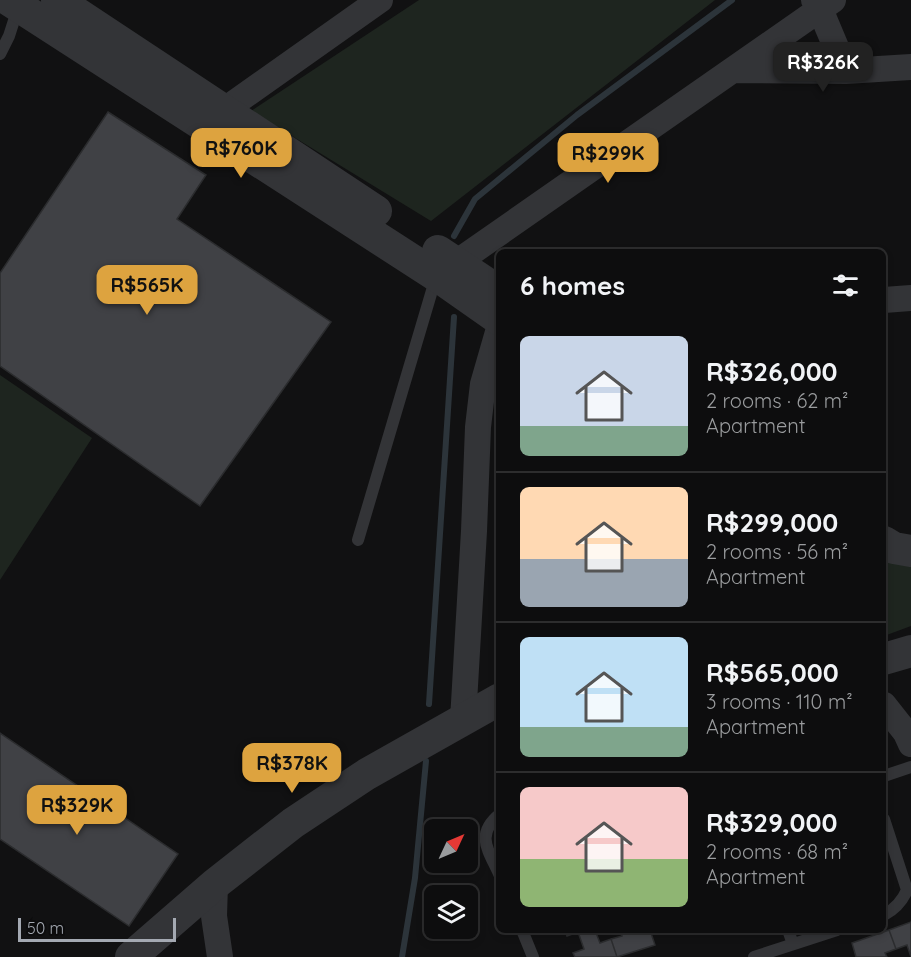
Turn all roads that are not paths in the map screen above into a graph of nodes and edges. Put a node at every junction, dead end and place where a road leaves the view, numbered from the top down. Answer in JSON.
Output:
{"nodes":[{"id":1,"x":57,"y":0,"type":"edge"},
{"id":2,"x":380,"y":0,"type":"edge"},
{"id":3,"x":822,"y":3,"type":"edge"},
{"id":4,"x":14,"y":4,"type":"edge"},
{"id":5,"x":0,"y":54,"type":"edge"},
{"id":6,"x":911,"y":67,"type":"edge"},
{"id":7,"x":735,"y":70,"type":"junction"},
{"id":8,"x":846,"y":71,"type":"junction"},
{"id":9,"x":223,"y":111,"type":"junction"},
{"id":10,"x":446,"y":269,"type":"junction"},
{"id":11,"x":496,"y":290,"type":"edge"},
{"id":12,"x":911,"y":298,"type":"edge"},
{"id":13,"x":886,"y":300,"type":"edge"},
{"id":14,"x":496,"y":316,"type":"edge"},
{"id":15,"x":496,"y":339,"type":"edge"},
{"id":16,"x":358,"y":540,"type":"dead end"},
{"id":17,"x":911,"y":651,"type":"edge"},
{"id":18,"x":886,"y":658,"type":"edge"},
{"id":19,"x":496,"y":701,"type":"edge"},
{"id":20,"x":886,"y":708,"type":"edge"},
{"id":21,"x":463,"y":720,"type":"junction"},
{"id":22,"x":911,"y":744,"type":"edge"},
{"id":23,"x":911,"y":767,"type":"edge"},
{"id":24,"x":886,"y":775,"type":"edge"},
{"id":25,"x":496,"y":818,"type":"edge"},
{"id":26,"x":886,"y":825,"type":"edge"},
{"id":27,"x":496,"y":867,"type":"edge"},
{"id":28,"x":215,"y":884,"type":"junction"},
{"id":29,"x":886,"y":914,"type":"edge"},
{"id":30,"x":523,"y":933,"type":"edge"},
{"id":31,"x":789,"y":933,"type":"edge"},
{"id":32,"x":828,"y":933,"type":"edge"},
{"id":33,"x":793,"y":944,"type":"junction"},
{"id":34,"x":131,"y":957,"type":"edge"},
{"id":35,"x":220,"y":957,"type":"edge"},
{"id":36,"x":533,"y":957,"type":"edge"},
{"id":37,"x":754,"y":957,"type":"edge"}],
"edges":[{"from":1,"to":9,"type":"street"},
{"from":2,"to":9,"type":"street"},
{"from":3,"to":7,"type":"street"},
{"from":3,"to":8,"type":"street"},
{"from":4,"to":5,"type":"lane"},
{"from":4,"to":10,"type":"street"},
{"from":6,"to":8,"type":"street"},
{"from":7,"to":8,"type":"street"},
{"from":7,"to":10,"type":"street"},
{"from":9,"to":10,"type":"street"},
{"from":10,"to":11,"type":"street"},
{"from":10,"to":14,"type":"street"},
{"from":10,"to":16,"type":"lane"},
{"from":12,"to":13,"type":"street"},
{"from":15,"to":21,"type":"street"},
{"from":17,"to":18,"type":"street"},
{"from":19,"to":21,"type":"street"},
{"from":20,"to":22,"type":"street"},
{"from":21,"to":28,"type":"street"},
{"from":23,"to":24,"type":"lane"},
{"from":25,"to":27,"type":"lane"},
{"from":26,"to":29,"type":"lane"},
{"from":28,"to":34,"type":"street"},
{"from":28,"to":35,"type":"street"},
{"from":30,"to":36,"type":"lane"},
{"from":31,"to":33,"type":"lane"},
{"from":32,"to":33,"type":"lane"},
{"from":33,"to":37,"type":"lane"}]}
